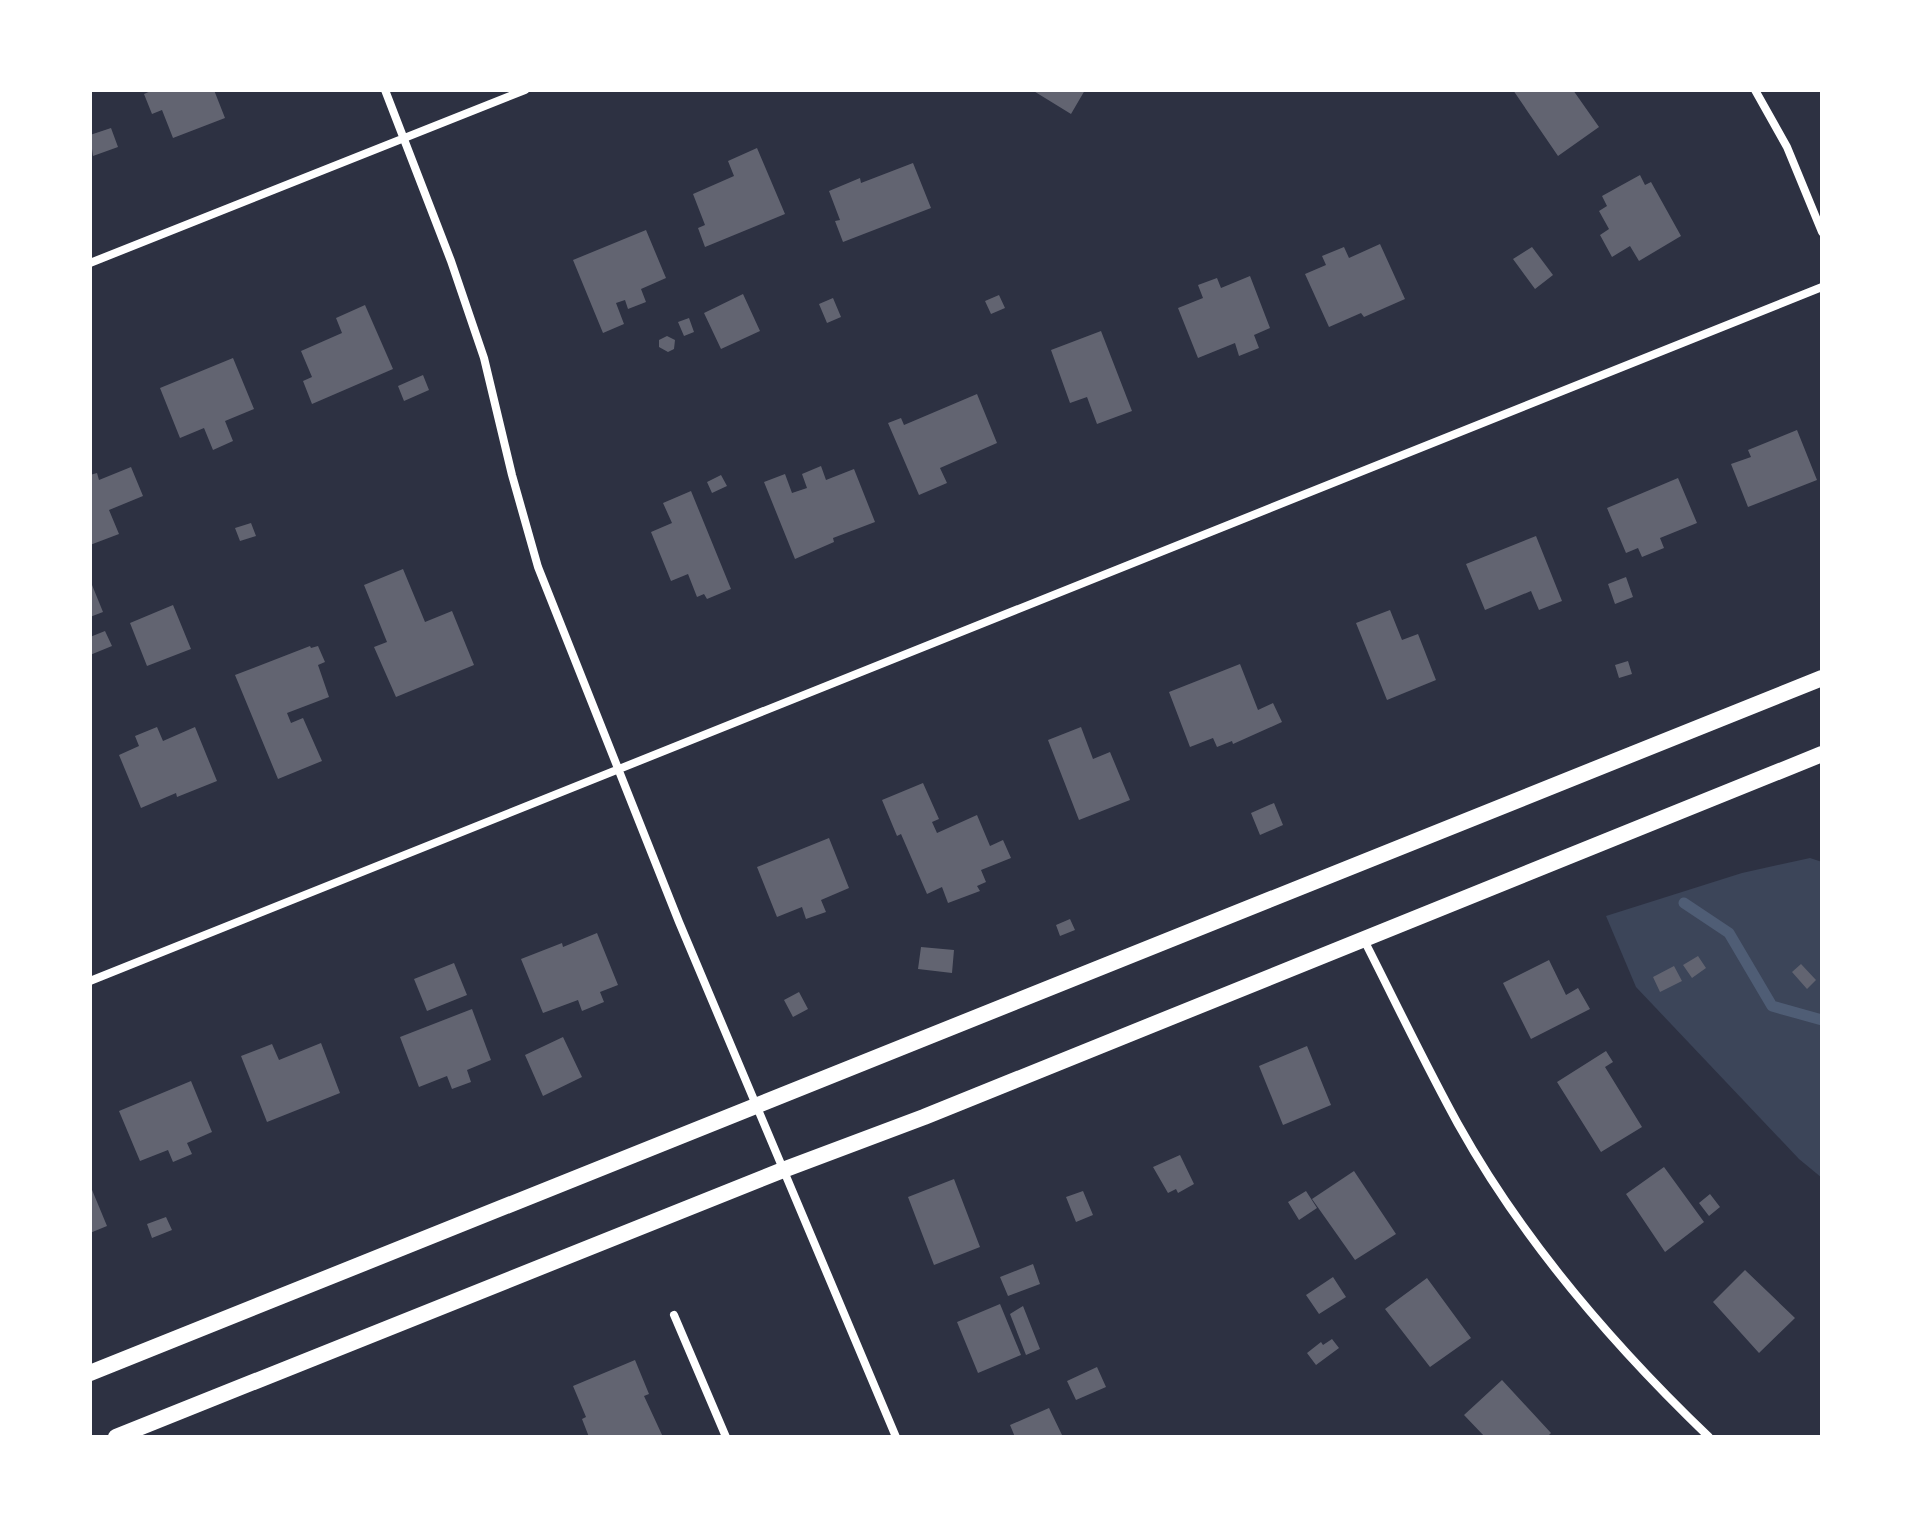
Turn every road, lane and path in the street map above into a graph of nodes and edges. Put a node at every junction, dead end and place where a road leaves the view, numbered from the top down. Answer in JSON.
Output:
{"nodes":[{"id":1,"x":385,"y":90,"type":"edge"},
{"id":2,"x":525,"y":90,"type":"edge"},
{"id":3,"x":1755,"y":90,"type":"edge"},
{"id":4,"x":403,"y":138,"type":"junction"},
{"id":5,"x":1822,"y":232,"type":"edge"},
{"id":6,"x":90,"y":263,"type":"edge"},
{"id":7,"x":1822,"y":287,"type":"edge"},
{"id":8,"x":1822,"y":678,"type":"edge"},
{"id":9,"x":1822,"y":754,"type":"edge"},
{"id":10,"x":619,"y":769,"type":"junction"},
{"id":11,"x":1364,"y":940,"type":"junction"},
{"id":12,"x":90,"y":981,"type":"edge"},
{"id":13,"x":757,"y":1105,"type":"junction"},
{"id":14,"x":783,"y":1170,"type":"junction"},
{"id":15,"x":674,"y":1315,"type":"dead end"},
{"id":16,"x":90,"y":1373,"type":"edge"},
{"id":17,"x":116,"y":1437,"type":"edge"},
{"id":18,"x":726,"y":1437,"type":"edge"},
{"id":19,"x":896,"y":1437,"type":"edge"},
{"id":20,"x":1709,"y":1437,"type":"edge"}],
"edges":[{"from":1,"to":4,"type":"street"},
{"from":2,"to":4,"type":"street"},
{"from":3,"to":5,"type":"street"},
{"from":4,"to":6,"type":"street"},
{"from":4,"to":10,"type":"street"},
{"from":7,"to":10,"type":"street"},
{"from":8,"to":13,"type":"main road"},
{"from":9,"to":11,"type":"main road"},
{"from":10,"to":12,"type":"street"},
{"from":10,"to":13,"type":"street"},
{"from":11,"to":14,"type":"main road"},
{"from":11,"to":20,"type":"street"},
{"from":13,"to":14,"type":"street"},
{"from":13,"to":16,"type":"main road"},
{"from":14,"to":17,"type":"main road"},
{"from":14,"to":19,"type":"street"},
{"from":15,"to":18,"type":"street"}]}
